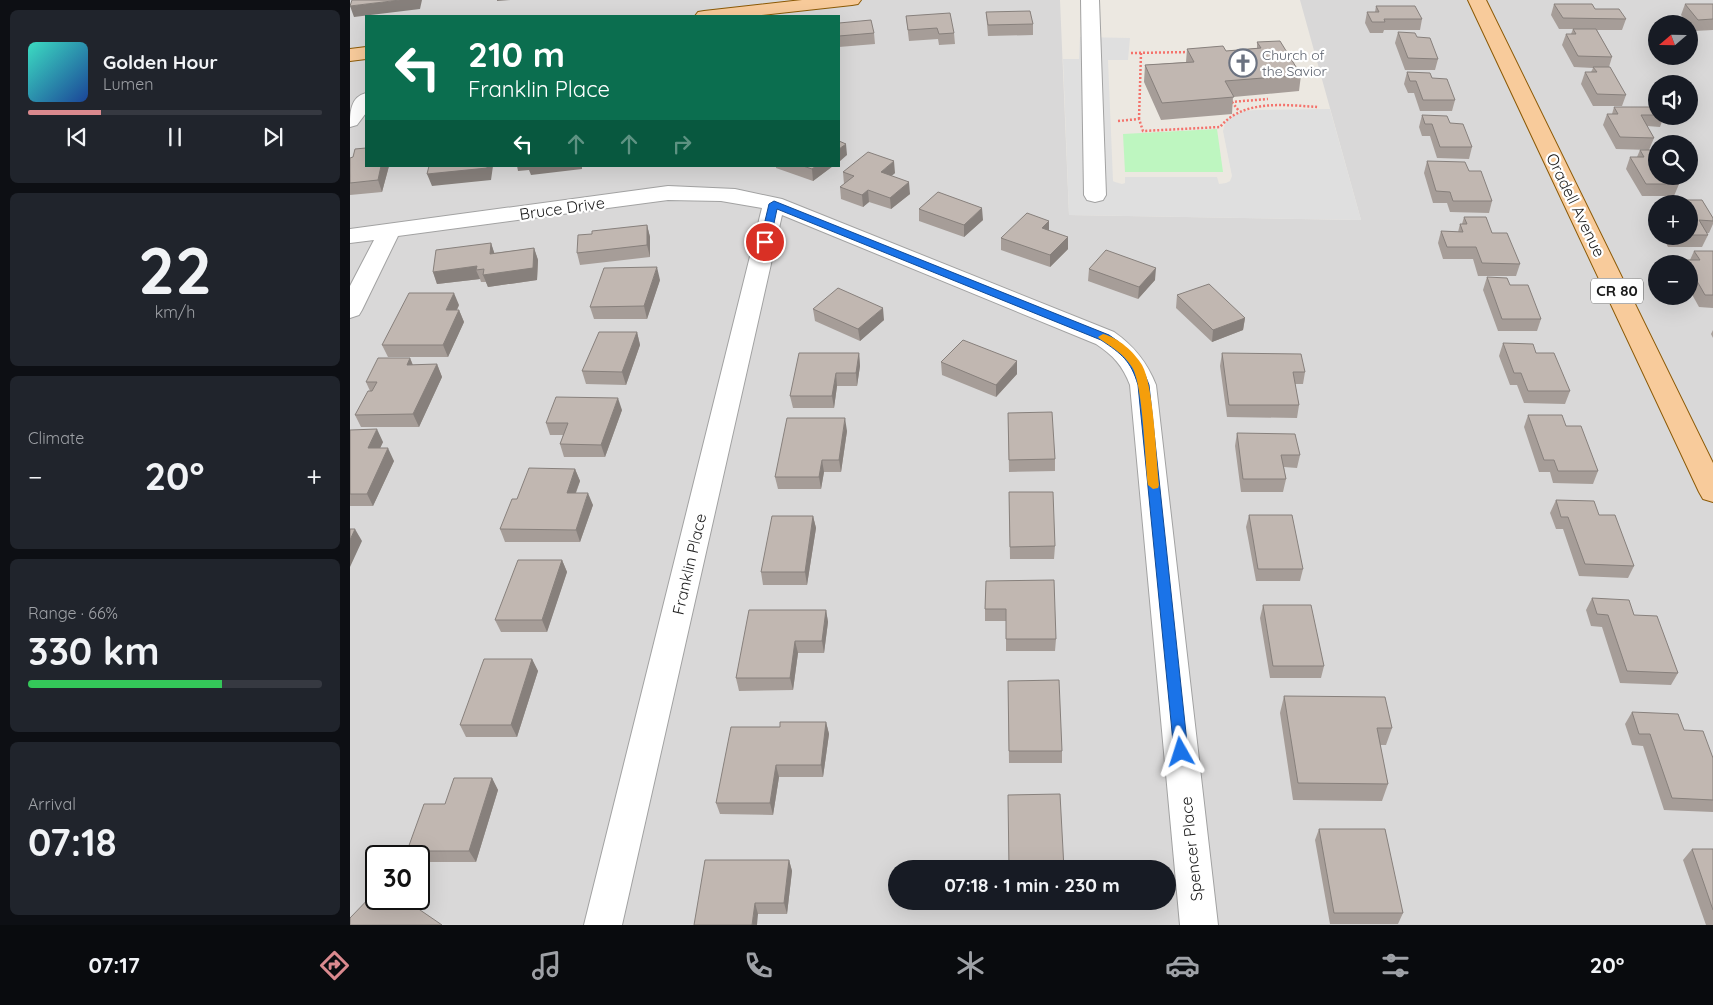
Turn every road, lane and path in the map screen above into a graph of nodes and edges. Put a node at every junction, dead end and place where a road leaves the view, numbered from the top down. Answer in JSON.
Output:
{"nodes":[{"id":1,"x":852,"y":0,"type":"edge"},
{"id":2,"x":1090,"y":0,"type":"edge"},
{"id":3,"x":1477,"y":0,"type":"edge"},
{"id":4,"x":832,"y":1,"type":"edge"},
{"id":5,"x":713,"y":15,"type":"edge"},
{"id":6,"x":365,"y":53,"type":"edge"},
{"id":7,"x":1132,"y":53,"type":"dead end"},
{"id":8,"x":1141,"y":53,"type":"junction"},
{"id":9,"x":1193,"y":53,"type":"edge"},
{"id":10,"x":350,"y":55,"type":"edge"},
{"id":11,"x":1229,"y":97,"type":"edge"},
{"id":12,"x":1268,"y":99,"type":"edge"},
{"id":13,"x":365,"y":100,"type":"edge"},
{"id":14,"x":1231,"y":102,"type":"junction"},
{"id":15,"x":1318,"y":107,"type":"dead end"},
{"id":16,"x":1239,"y":111,"type":"junction"},
{"id":17,"x":1140,"y":119,"type":"junction"},
{"id":18,"x":350,"y":121,"type":"edge"},
{"id":19,"x":1110,"y":121,"type":"dead end"},
{"id":20,"x":1095,"y":195,"type":"dead end"},
{"id":21,"x":774,"y":204,"type":"junction"},
{"id":22,"x":389,"y":232,"type":"junction"},
{"id":23,"x":350,"y":236,"type":"edge"},
{"id":24,"x":350,"y":310,"type":"edge"},
{"id":25,"x":1712,"y":489,"type":"edge"},
{"id":26,"x":604,"y":925,"type":"edge"},
{"id":27,"x":1198,"y":925,"type":"edge"}],
"edges":[{"from":1,"to":4,"type":"main road"},
{"from":2,"to":20,"type":"street"},
{"from":3,"to":25,"type":"main road","name":"Oradell Avenue","number":"CR 80"},
{"from":4,"to":5,"type":"main road"},
{"from":6,"to":10,"type":"main road"},
{"from":7,"to":8,"type":"path"},
{"from":8,"to":9,"type":"path"},
{"from":8,"to":17,"type":"path"},
{"from":11,"to":14,"type":"path"},
{"from":12,"to":14,"type":"path"},
{"from":13,"to":18,"type":"street"},
{"from":14,"to":16,"type":"path"},
{"from":15,"to":16,"type":"path"},
{"from":16,"to":17,"type":"path"},
{"from":17,"to":19,"type":"path"},
{"from":21,"to":22,"type":"street","name":"Bruce Drive"},
{"from":21,"to":26,"type":"street","name":"Franklin Place"},
{"from":21,"to":27,"type":"street","name":"Spencer Place"},
{"from":22,"to":23,"type":"street","name":"Bruce Drive"},
{"from":22,"to":24,"type":"street"}]}
